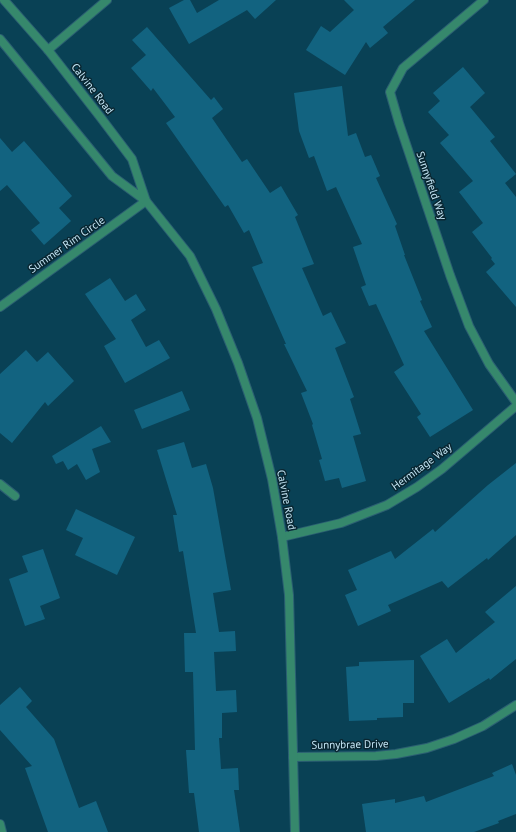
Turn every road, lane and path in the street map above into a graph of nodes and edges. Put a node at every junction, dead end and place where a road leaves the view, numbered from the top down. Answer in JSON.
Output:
{"nodes":[{"id":1,"x":4,"y":0,"type":"edge"},
{"id":2,"x":107,"y":0,"type":"edge"},
{"id":3,"x":484,"y":0,"type":"edge"},
{"id":4,"x":0,"y":39,"type":"edge"},
{"id":5,"x":48,"y":50,"type":"junction"},
{"id":6,"x":146,"y":201,"type":"junction"},
{"id":7,"x":0,"y":307,"type":"edge"},
{"id":8,"x":516,"y":402,"type":"edge"},
{"id":9,"x":516,"y":406,"type":"edge"},
{"id":10,"x":0,"y":484,"type":"edge"},
{"id":11,"x":14,"y":496,"type":"dead end"},
{"id":12,"x":282,"y":537,"type":"junction"},
{"id":13,"x":516,"y":705,"type":"edge"},
{"id":14,"x":293,"y":757,"type":"junction"},
{"id":15,"x":0,"y":824,"type":"edge"},
{"id":16,"x":2,"y":832,"type":"edge"},
{"id":17,"x":295,"y":832,"type":"edge"}],
"edges":[{"from":1,"to":5,"type":"street","name":"Calvine Road"},
{"from":2,"to":5,"type":"street"},
{"from":3,"to":8,"type":"street","name":"Sunnyfield Way"},
{"from":4,"to":6,"type":"street","name":"Calvine Road"},
{"from":5,"to":6,"type":"street","name":"Calvine Road"},
{"from":6,"to":7,"type":"street","name":"Summer Rim Circle"},
{"from":6,"to":12,"type":"street","name":"Calvine Road"},
{"from":9,"to":12,"type":"street","name":"Hermitage Way"},
{"from":10,"to":11,"type":"street"},
{"from":12,"to":14,"type":"street","name":"Calvine Road"},
{"from":13,"to":14,"type":"street","name":"Sunnybrae Drive"},
{"from":14,"to":17,"type":"street","name":"Calvine Road"},
{"from":15,"to":16,"type":"street"}]}
